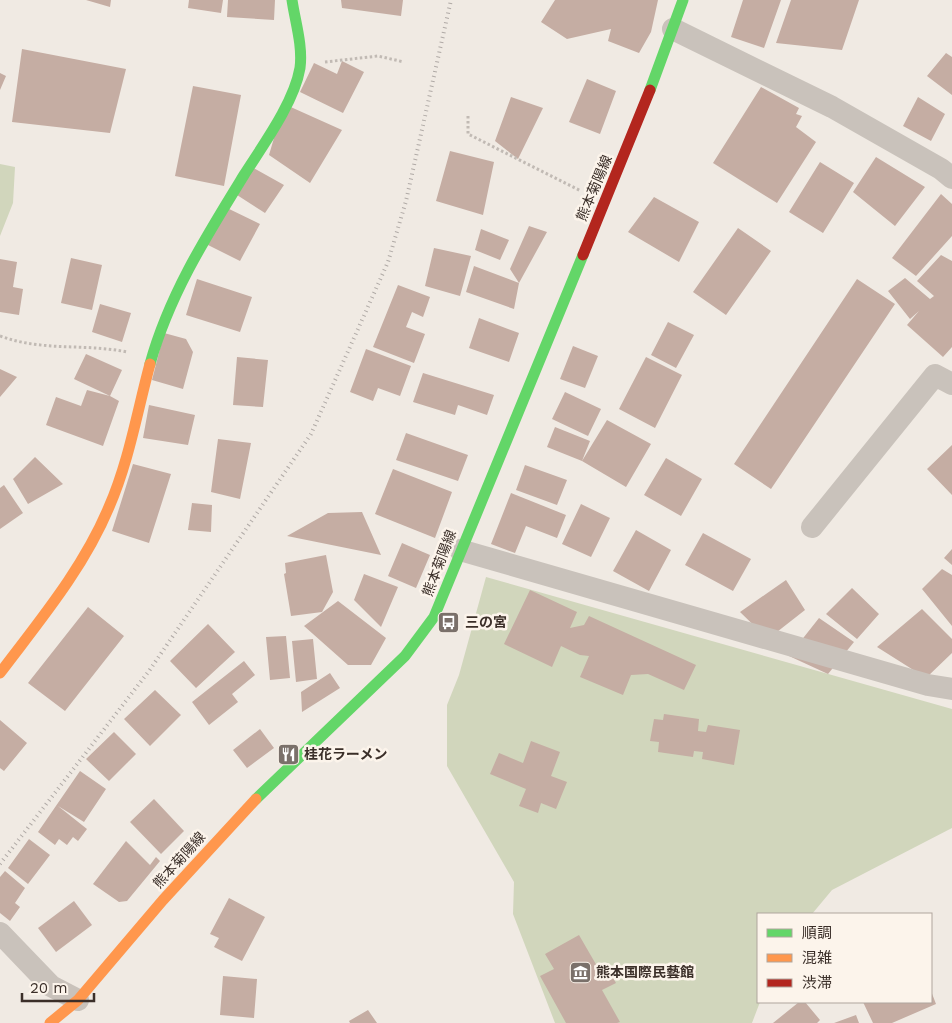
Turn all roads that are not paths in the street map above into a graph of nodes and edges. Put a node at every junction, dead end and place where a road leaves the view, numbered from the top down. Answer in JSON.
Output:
{"nodes":[{"id":1,"x":292,"y":0,"type":"edge"},
{"id":2,"x":683,"y":0,"type":"edge"},
{"id":3,"x":673,"y":29,"type":"junction"},
{"id":4,"x":948,"y":167,"type":"edge"},
{"id":5,"x":952,"y":384,"type":"edge"},
{"id":6,"x":812,"y":528,"type":"dead end"},
{"id":7,"x":460,"y":550,"type":"junction"},
{"id":8,"x":0,"y":673,"type":"edge"},
{"id":9,"x":952,"y":689,"type":"edge"},
{"id":10,"x":0,"y":933,"type":"edge"},
{"id":11,"x":78,"y":1000,"type":"junction"},
{"id":12,"x":50,"y":1023,"type":"edge"},
{"id":13,"x":72,"y":1023,"type":"edge"}],
"edges":[{"from":1,"to":8,"type":"main road"},
{"from":2,"to":3,"type":"main road","name":"熊本菊陽線"},
{"from":3,"to":4,"type":"street"},
{"from":3,"to":7,"type":"main road","name":"熊本菊陽線"},
{"from":5,"to":6,"type":"street"},
{"from":7,"to":9,"type":"street"},
{"from":7,"to":11,"type":"main road","name":"熊本菊陽線"},
{"from":10,"to":11,"type":"street"},
{"from":11,"to":12,"type":"main road","name":"熊本菊陽線"},
{"from":11,"to":13,"type":"main road"}]}
